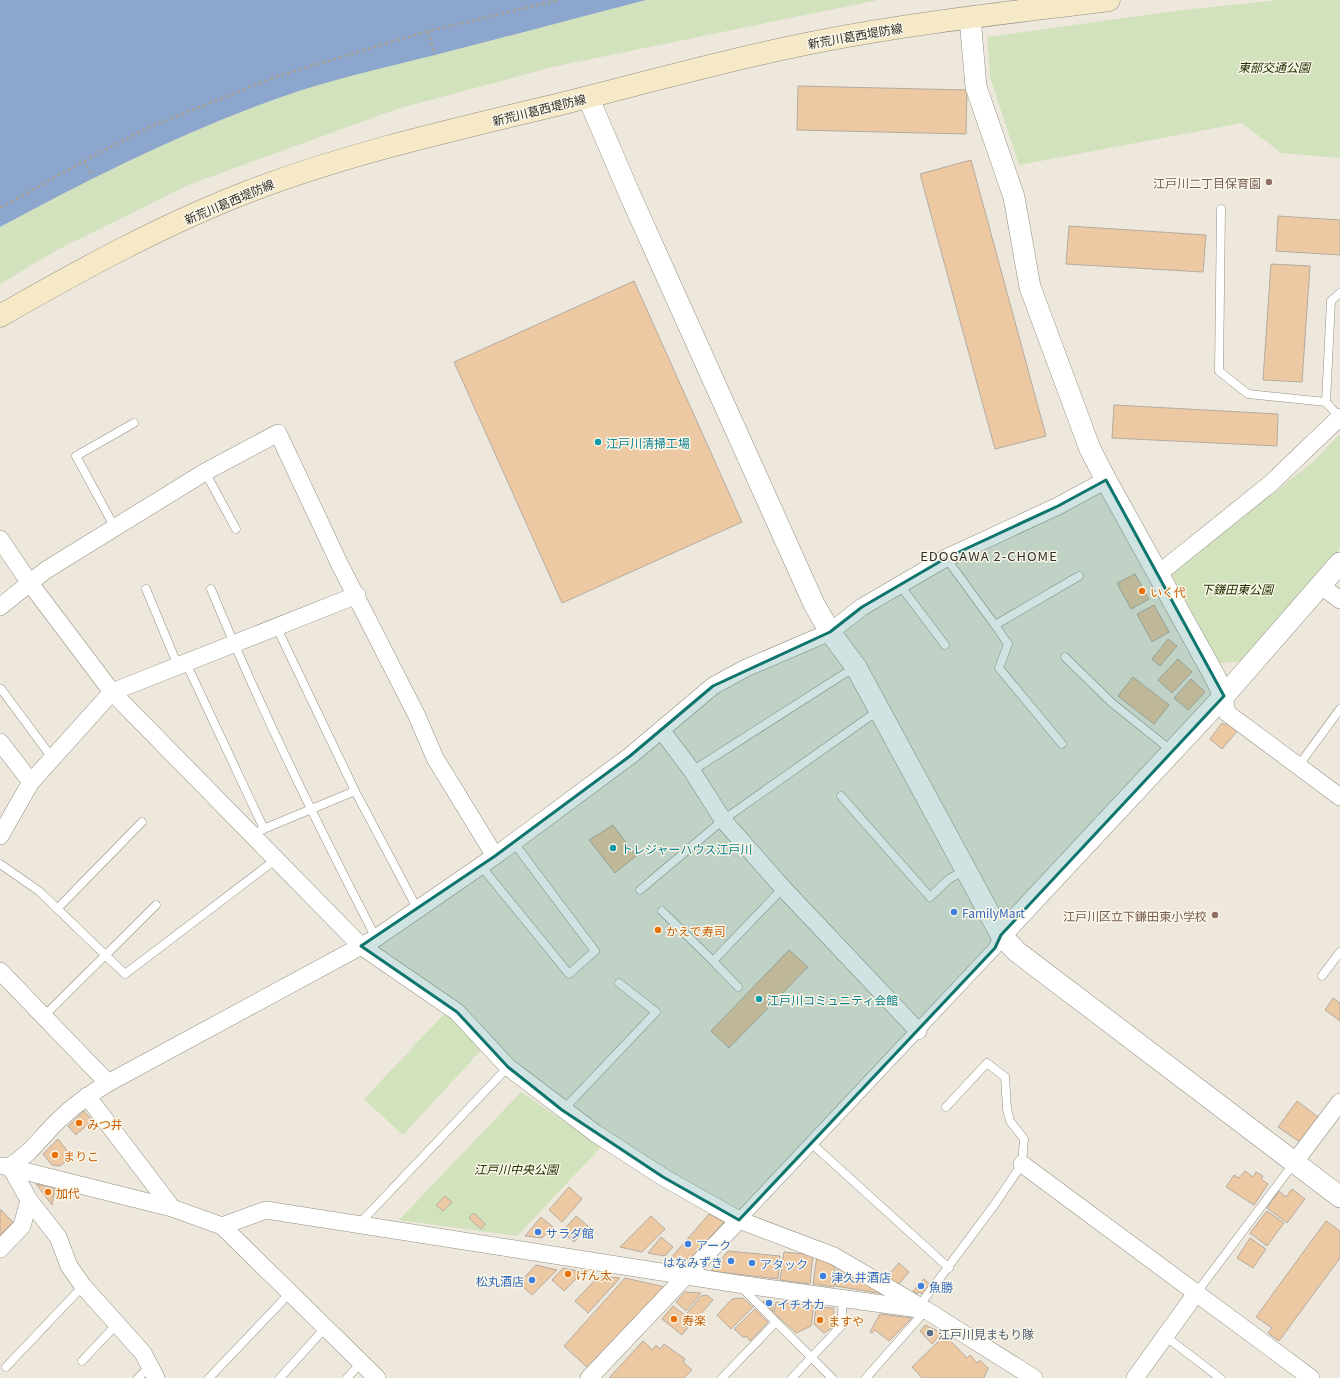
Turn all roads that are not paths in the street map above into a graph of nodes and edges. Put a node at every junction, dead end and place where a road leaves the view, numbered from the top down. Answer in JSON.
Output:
{"nodes":[{"id":1,"x":1109,"y":0,"type":"edge"},
{"id":2,"x":970,"y":18,"type":"junction"},
{"id":3,"x":588,"y":97,"type":"junction"},
{"id":4,"x":1221,"y":209,"type":"dead end"},
{"id":5,"x":1340,"y":293,"type":"edge"},
{"id":6,"x":0,"y":316,"type":"edge"},
{"id":7,"x":1326,"y":402,"type":"junction"},
{"id":8,"x":1340,"y":418,"type":"edge"},
{"id":9,"x":134,"y":424,"type":"dead end"},
{"id":10,"x":205,"y":472,"type":"junction"},
{"id":11,"x":1106,"y":480,"type":"junction"},
{"id":12,"x":115,"y":528,"type":"junction"},
{"id":13,"x":236,"y":529,"type":"dead end"},
{"id":14,"x":0,"y":539,"type":"edge"},
{"id":15,"x":946,"y":558,"type":"junction"},
{"id":16,"x":1340,"y":563,"type":"edge"},
{"id":17,"x":1158,"y":574,"type":"junction"},
{"id":18,"x":1079,"y":576,"type":"dead end"},
{"id":19,"x":29,"y":582,"type":"junction"},
{"id":20,"x":899,"y":584,"type":"junction"},
{"id":21,"x":1320,"y":585,"type":"junction"},
{"id":22,"x":146,"y":589,"type":"dead end"},
{"id":23,"x":211,"y":589,"type":"dead end"},
{"id":24,"x":357,"y":595,"type":"junction"},
{"id":25,"x":1340,"y":600,"type":"edge"},
{"id":26,"x":0,"y":607,"type":"edge"},
{"id":27,"x":995,"y":625,"type":"junction"},
{"id":28,"x":276,"y":626,"type":"junction"},
{"id":29,"x":830,"y":632,"type":"junction"},
{"id":30,"x":233,"y":643,"type":"junction"},
{"id":31,"x":945,"y":645,"type":"dead end"},
{"id":32,"x":1065,"y":657,"type":"dead end"},
{"id":33,"x":182,"y":664,"type":"junction"},
{"id":34,"x":856,"y":667,"type":"junction"},
{"id":35,"x":2,"y":689,"type":"dead end"},
{"id":36,"x":112,"y":692,"type":"junction"},
{"id":37,"x":1224,"y":696,"type":"junction"},
{"id":38,"x":1340,"y":708,"type":"edge"},
{"id":39,"x":880,"y":710,"type":"junction"},
{"id":40,"x":662,"y":731,"type":"junction"},
{"id":41,"x":0,"y":742,"type":"edge"},
{"id":42,"x":1062,"y":744,"type":"dead end"},
{"id":43,"x":1172,"y":751,"type":"junction"},
{"id":44,"x":53,"y":759,"type":"junction"},
{"id":45,"x":1299,"y":766,"type":"junction"},
{"id":46,"x":692,"y":771,"type":"junction"},
{"id":47,"x":31,"y":782,"type":"junction"},
{"id":48,"x":355,"y":791,"type":"junction"},
{"id":49,"x":841,"y":796,"type":"dead end"},
{"id":50,"x":1340,"y":796,"type":"edge"},
{"id":51,"x":310,"y":810,"type":"junction"},
{"id":52,"x":723,"y":820,"type":"junction"},
{"id":53,"x":142,"y":822,"type":"dead end"},
{"id":54,"x":257,"y":832,"type":"junction"},
{"id":55,"x":0,"y":836,"type":"edge"},
{"id":56,"x":514,"y":843,"type":"junction"},
{"id":57,"x":495,"y":856,"type":"junction"},
{"id":58,"x":275,"y":860,"type":"junction"},
{"id":59,"x":0,"y":864,"type":"edge"},
{"id":60,"x":481,"y":866,"type":"junction"},
{"id":61,"x":964,"y":870,"type":"junction"},
{"id":62,"x":783,"y":888,"type":"junction"},
{"id":63,"x":640,"y":890,"type":"dead end"},
{"id":64,"x":156,"y":905,"type":"dead end"},
{"id":65,"x":57,"y":909,"type":"junction"},
{"id":66,"x":418,"y":910,"type":"junction"},
{"id":67,"x":662,"y":912,"type":"dead end"},
{"id":68,"x":1001,"y":936,"type":"junction"},
{"id":69,"x":368,"y":942,"type":"junction"},
{"id":70,"x":1340,"y":952,"type":"edge"},
{"id":71,"x":104,"y":954,"type":"junction"},
{"id":72,"x":713,"y":962,"type":"junction"},
{"id":73,"x":0,"y":971,"type":"edge"},
{"id":74,"x":1322,"y":976,"type":"dead end"},
{"id":75,"x":619,"y":983,"type":"dead end"},
{"id":76,"x":738,"y":987,"type":"dead end"},
{"id":77,"x":44,"y":1016,"type":"junction"},
{"id":78,"x":918,"y":1031,"type":"junction"},
{"id":79,"x":508,"y":1067,"type":"junction"},
{"id":80,"x":108,"y":1083,"type":"junction"},
{"id":81,"x":88,"y":1096,"type":"junction"},
{"id":82,"x":1340,"y":1102,"type":"edge"},
{"id":83,"x":946,"y":1107,"type":"dead end"},
{"id":84,"x":562,"y":1110,"type":"junction"},
{"id":85,"x":810,"y":1142,"type":"junction"},
{"id":86,"x":1294,"y":1163,"type":"junction"},
{"id":87,"x":1022,"y":1164,"type":"junction"},
{"id":88,"x":5,"y":1166,"type":"edge"},
{"id":89,"x":1340,"y":1197,"type":"edge"},
{"id":90,"x":29,"y":1200,"type":"junction"},
{"id":91,"x":172,"y":1208,"type":"junction"},
{"id":92,"x":739,"y":1220,"type":"junction"},
{"id":93,"x":359,"y":1225,"type":"junction"},
{"id":94,"x":222,"y":1226,"type":"junction"},
{"id":95,"x":0,"y":1249,"type":"edge"},
{"id":96,"x":949,"y":1268,"type":"junction"},
{"id":97,"x":686,"y":1275,"type":"junction"},
{"id":98,"x":738,"y":1284,"type":"junction"},
{"id":99,"x":83,"y":1286,"type":"junction"},
{"id":100,"x":1197,"y":1292,"type":"junction"},
{"id":101,"x":290,"y":1293,"type":"junction"},
{"id":102,"x":843,"y":1298,"type":"junction"},
{"id":103,"x":922,"y":1308,"type":"junction"},
{"id":104,"x":776,"y":1322,"type":"junction"},
{"id":105,"x":117,"y":1324,"type":"junction"},
{"id":106,"x":326,"y":1328,"type":"junction"},
{"id":107,"x":1165,"y":1336,"type":"junction"},
{"id":108,"x":811,"y":1357,"type":"junction"},
{"id":109,"x":82,"y":1361,"type":"dead end"},
{"id":110,"x":361,"y":1363,"type":"junction"},
{"id":111,"x":6,"y":1368,"type":"dead end"},
{"id":112,"x":148,"y":1374,"type":"edge"},
{"id":113,"x":594,"y":1376,"type":"edge"},
{"id":114,"x":208,"y":1378,"type":"edge"},
{"id":115,"x":280,"y":1378,"type":"edge"},
{"id":116,"x":347,"y":1378,"type":"edge"},
{"id":117,"x":377,"y":1378,"type":"edge"},
{"id":118,"x":722,"y":1378,"type":"edge"},
{"id":119,"x":792,"y":1378,"type":"edge"},
{"id":120,"x":832,"y":1378,"type":"edge"},
{"id":121,"x":866,"y":1378,"type":"edge"},
{"id":122,"x":1034,"y":1378,"type":"edge"},
{"id":123,"x":1135,"y":1378,"type":"edge"},
{"id":124,"x":1220,"y":1378,"type":"edge"},
{"id":125,"x":1311,"y":1378,"type":"edge"}],
"edges":[{"from":1,"to":2,"type":"main road","name":"新荒川葛西堤防線"},
{"from":2,"to":3,"type":"main road","name":"新荒川葛西堤防線"},
{"from":2,"to":11,"type":"street"},
{"from":3,"to":6,"type":"main road","name":"新荒川葛西堤防線"},
{"from":3,"to":29,"type":"street"},
{"from":4,"to":7,"type":"lane"},
{"from":5,"to":7,"type":"lane"},
{"from":7,"to":8,"type":"lane"},
{"from":8,"to":17,"type":"street"},
{"from":9,"to":12,"type":"lane"},
{"from":10,"to":12,"type":"street"},
{"from":10,"to":13,"type":"lane"},
{"from":10,"to":24,"type":"street"},
{"from":11,"to":15,"type":"street"},
{"from":11,"to":17,"type":"street"},
{"from":12,"to":19,"type":"street"},
{"from":14,"to":19,"type":"street"},
{"from":15,"to":20,"type":"street"},
{"from":15,"to":27,"type":"lane"},
{"from":16,"to":21,"type":"street"},
{"from":17,"to":37,"type":"street"},
{"from":18,"to":27,"type":"lane"},
{"from":19,"to":26,"type":"street"},
{"from":19,"to":36,"type":"street"},
{"from":20,"to":29,"type":"street"},
{"from":20,"to":31,"type":"lane"},
{"from":21,"to":25,"type":"street"},
{"from":21,"to":37,"type":"street"},
{"from":22,"to":33,"type":"lane"},
{"from":23,"to":30,"type":"lane"},
{"from":24,"to":28,"type":"street"},
{"from":24,"to":57,"type":"street"},
{"from":27,"to":42,"type":"lane"},
{"from":28,"to":30,"type":"street"},
{"from":28,"to":48,"type":"lane"},
{"from":29,"to":34,"type":"street"},
{"from":29,"to":40,"type":"street"},
{"from":30,"to":33,"type":"street"},
{"from":30,"to":51,"type":"lane"},
{"from":32,"to":43,"type":"lane"},
{"from":33,"to":36,"type":"street"},
{"from":33,"to":54,"type":"lane"},
{"from":34,"to":39,"type":"street"},
{"from":34,"to":46,"type":"lane"},
{"from":35,"to":44,"type":"lane"},
{"from":36,"to":44,"type":"street"},
{"from":36,"to":54,"type":"street"},
{"from":37,"to":43,"type":"street"},
{"from":37,"to":45,"type":"street"},
{"from":38,"to":45,"type":"lane"},
{"from":39,"to":52,"type":"lane"},
{"from":39,"to":61,"type":"street"},
{"from":40,"to":46,"type":"street"},
{"from":40,"to":56,"type":"street"},
{"from":41,"to":47,"type":"street"},
{"from":43,"to":68,"type":"street"},
{"from":44,"to":47,"type":"street"},
{"from":45,"to":50,"type":"street"},
{"from":46,"to":52,"type":"street"},
{"from":47,"to":55,"type":"street"},
{"from":48,"to":51,"type":"lane"},
{"from":48,"to":66,"type":"lane"},
{"from":49,"to":61,"type":"lane"},
{"from":51,"to":54,"type":"lane"},
{"from":51,"to":69,"type":"lane"},
{"from":52,"to":62,"type":"street"},
{"from":52,"to":63,"type":"lane"},
{"from":53,"to":65,"type":"lane"},
{"from":54,"to":58,"type":"street"},
{"from":56,"to":57,"type":"street"},
{"from":56,"to":60,"type":"lane"},
{"from":57,"to":60,"type":"street"},
{"from":58,"to":69,"type":"street"},
{"from":58,"to":71,"type":"lane"},
{"from":59,"to":65,"type":"lane"},
{"from":60,"to":66,"type":"street"},
{"from":61,"to":68,"type":"street"},
{"from":62,"to":72,"type":"lane"},
{"from":62,"to":78,"type":"street"},
{"from":64,"to":71,"type":"lane"},
{"from":65,"to":71,"type":"lane"},
{"from":66,"to":69,"type":"street"},
{"from":67,"to":72,"type":"lane"},
{"from":68,"to":78,"type":"street"},
{"from":68,"to":86,"type":"street"},
{"from":69,"to":79,"type":"street"},
{"from":69,"to":80,"type":"street"},
{"from":70,"to":74,"type":"lane"},
{"from":71,"to":77,"type":"lane"},
{"from":72,"to":76,"type":"lane"},
{"from":73,"to":77,"type":"street"},
{"from":75,"to":84,"type":"lane"},
{"from":77,"to":80,"type":"street"},
{"from":78,"to":85,"type":"street"},
{"from":79,"to":84,"type":"street"},
{"from":79,"to":93,"type":"lane"},
{"from":80,"to":81,"type":"street"},
{"from":81,"to":88,"type":"street"},
{"from":81,"to":91,"type":"street"},
{"from":82,"to":86,"type":"street"},
{"from":83,"to":87,"type":"lane"},
{"from":84,"to":92,"type":"street"},
{"from":85,"to":92,"type":"street"},
{"from":85,"to":96,"type":"lane"},
{"from":86,"to":89,"type":"street"},
{"from":86,"to":100,"type":"lane"},
{"from":87,"to":96,"type":"lane"},
{"from":87,"to":100,"type":"street"},
{"from":88,"to":90,"type":"street"},
{"from":88,"to":91,"type":"street"},
{"from":90,"to":95,"type":"street"},
{"from":90,"to":99,"type":"street"},
{"from":91,"to":94,"type":"street"},
{"from":92,"to":97,"type":"street"},
{"from":92,"to":103,"type":"street"},
{"from":93,"to":94,"type":"street"},
{"from":93,"to":97,"type":"street"},
{"from":94,"to":101,"type":"street"},
{"from":96,"to":103,"type":"lane"},
{"from":97,"to":98,"type":"street"},
{"from":97,"to":113,"type":"street"},
{"from":98,"to":102,"type":"street"},
{"from":98,"to":104,"type":"lane"},
{"from":99,"to":105,"type":"street"},
{"from":99,"to":111,"type":"lane"},
{"from":100,"to":107,"type":"street"},
{"from":100,"to":125,"type":"street"},
{"from":101,"to":106,"type":"street"},
{"from":101,"to":114,"type":"lane"},
{"from":102,"to":103,"type":"street"},
{"from":102,"to":108,"type":"lane"},
{"from":103,"to":121,"type":"lane"},
{"from":103,"to":122,"type":"street"},
{"from":104,"to":108,"type":"lane"},
{"from":104,"to":118,"type":"lane"},
{"from":105,"to":109,"type":"lane"},
{"from":105,"to":112,"type":"street"},
{"from":106,"to":110,"type":"street"},
{"from":106,"to":115,"type":"lane"},
{"from":107,"to":123,"type":"street"},
{"from":107,"to":124,"type":"lane"},
{"from":108,"to":119,"type":"lane"},
{"from":108,"to":120,"type":"lane"},
{"from":110,"to":116,"type":"lane"},
{"from":110,"to":117,"type":"street"}]}
